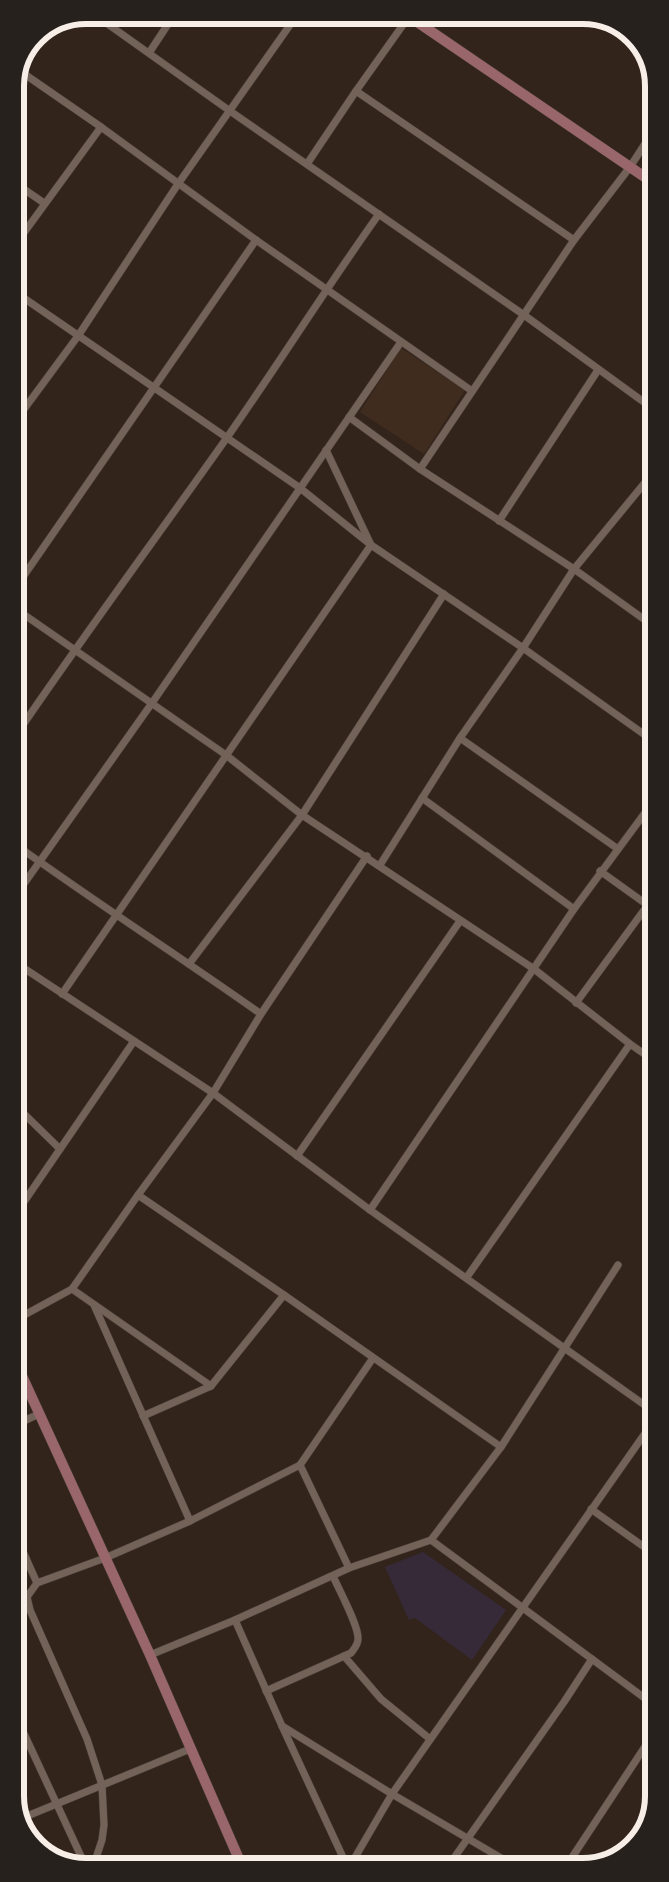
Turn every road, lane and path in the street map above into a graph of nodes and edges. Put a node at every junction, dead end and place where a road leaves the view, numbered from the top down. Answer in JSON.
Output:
{"nodes":[{"id":1,"x":108,"y":24,"type":"edge"},
{"id":2,"x":168,"y":24,"type":"edge"},
{"id":3,"x":291,"y":24,"type":"edge"},
{"id":4,"x":403,"y":24,"type":"edge"},
{"id":5,"x":421,"y":24,"type":"edge"},
{"id":6,"x":149,"y":53,"type":"junction"},
{"id":7,"x":25,"y":75,"type":"edge"},
{"id":8,"x":356,"y":90,"type":"junction"},
{"id":9,"x":230,"y":111,"type":"junction"},
{"id":10,"x":101,"y":126,"type":"junction"},
{"id":11,"x":645,"y":144,"type":"edge"},
{"id":12,"x":307,"y":164,"type":"junction"},
{"id":13,"x":630,"y":167,"type":"junction"},
{"id":14,"x":645,"y":177,"type":"edge"},
{"id":15,"x":178,"y":184,"type":"junction"},
{"id":16,"x":24,"y":189,"type":"edge"},
{"id":17,"x":44,"y":203,"type":"junction"},
{"id":18,"x":379,"y":214,"type":"junction"},
{"id":19,"x":24,"y":232,"type":"edge"},
{"id":20,"x":256,"y":240,"type":"junction"},
{"id":21,"x":574,"y":240,"type":"junction"},
{"id":22,"x":326,"y":289,"type":"junction"},
{"id":23,"x":24,"y":298,"type":"edge"},
{"id":24,"x":524,"y":315,"type":"junction"},
{"id":25,"x":78,"y":336,"type":"junction"},
{"id":26,"x":401,"y":342,"type":"junction"},
{"id":27,"x":598,"y":370,"type":"junction"},
{"id":28,"x":154,"y":388,"type":"junction"},
{"id":29,"x":472,"y":391,"type":"junction"},
{"id":30,"x":645,"y":403,"type":"edge"},
{"id":31,"x":24,"y":409,"type":"edge"},
{"id":32,"x":349,"y":417,"type":"junction"},
{"id":33,"x":226,"y":438,"type":"junction"},
{"id":34,"x":326,"y":450,"type":"junction"},
{"id":35,"x":420,"y":469,"type":"junction"},
{"id":36,"x":645,"y":483,"type":"edge"},
{"id":37,"x":300,"y":488,"type":"junction"},
{"id":38,"x":499,"y":521,"type":"junction"},
{"id":39,"x":371,"y":544,"type":"junction"},
{"id":40,"x":574,"y":569,"type":"junction"},
{"id":41,"x":24,"y":575,"type":"edge"},
{"id":42,"x":444,"y":594,"type":"junction"},
{"id":43,"x":24,"y":615,"type":"edge"},
{"id":44,"x":645,"y":620,"type":"edge"},
{"id":45,"x":523,"y":648,"type":"junction"},
{"id":46,"x":74,"y":650,"type":"junction"},
{"id":47,"x":152,"y":704,"type":"junction"},
{"id":48,"x":24,"y":723,"type":"edge"},
{"id":49,"x":645,"y":735,"type":"edge"},
{"id":50,"x":460,"y":738,"type":"junction"},
{"id":51,"x":226,"y":755,"type":"junction"},
{"id":52,"x":422,"y":798,"type":"junction"},
{"id":53,"x":645,"y":813,"type":"edge"},
{"id":54,"x":302,"y":815,"type":"junction"},
{"id":55,"x":618,"y":849,"type":"junction"},
{"id":56,"x":24,"y":851,"type":"edge"},
{"id":57,"x":367,"y":856,"type":"junction"},
{"id":58,"x":40,"y":862,"type":"junction"},
{"id":59,"x":380,"y":865,"type":"junction"},
{"id":60,"x":600,"y":872,"type":"junction"},
{"id":61,"x":24,"y":884,"type":"edge"},
{"id":62,"x":645,"y":904,"type":"edge"},
{"id":63,"x":574,"y":909,"type":"junction"},
{"id":64,"x":645,"y":913,"type":"edge"},
{"id":65,"x":116,"y":916,"type":"junction"},
{"id":66,"x":460,"y":920,"type":"junction"},
{"id":67,"x":189,"y":964,"type":"junction"},
{"id":68,"x":24,"y":968,"type":"edge"},
{"id":69,"x":534,"y":969,"type":"junction"},
{"id":70,"x":62,"y":994,"type":"junction"},
{"id":71,"x":576,"y":1003,"type":"junction"},
{"id":72,"x":261,"y":1014,"type":"junction"},
{"id":73,"x":134,"y":1041,"type":"junction"},
{"id":74,"x":630,"y":1044,"type":"junction"},
{"id":75,"x":645,"y":1054,"type":"edge"},
{"id":76,"x":213,"y":1093,"type":"junction"},
{"id":77,"x":24,"y":1115,"type":"edge"},
{"id":78,"x":60,"y":1149,"type":"junction"},
{"id":79,"x":297,"y":1156,"type":"junction"},
{"id":80,"x":138,"y":1195,"type":"junction"},
{"id":81,"x":24,"y":1202,"type":"edge"},
{"id":82,"x":370,"y":1210,"type":"junction"},
{"id":83,"x":618,"y":1265,"type":"dead end"},
{"id":84,"x":467,"y":1278,"type":"junction"},
{"id":85,"x":72,"y":1289,"type":"junction"},
{"id":86,"x":284,"y":1295,"type":"junction"},
{"id":87,"x":94,"y":1305,"type":"junction"},
{"id":88,"x":24,"y":1316,"type":"edge"},
{"id":89,"x":564,"y":1349,"type":"junction"},
{"id":90,"x":373,"y":1358,"type":"junction"},
{"id":91,"x":24,"y":1381,"type":"edge"},
{"id":92,"x":211,"y":1386,"type":"junction"},
{"id":93,"x":645,"y":1405,"type":"edge"},
{"id":94,"x":39,"y":1414,"type":"junction"},
{"id":95,"x":143,"y":1416,"type":"junction"},
{"id":96,"x":24,"y":1421,"type":"edge"},
{"id":97,"x":645,"y":1434,"type":"edge"},
{"id":98,"x":501,"y":1448,"type":"junction"},
{"id":99,"x":300,"y":1465,"type":"junction"},
{"id":100,"x":591,"y":1509,"type":"junction"},
{"id":101,"x":190,"y":1521,"type":"junction"},
{"id":102,"x":431,"y":1540,"type":"junction"},
{"id":103,"x":645,"y":1548,"type":"edge"},
{"id":104,"x":24,"y":1554,"type":"edge"},
{"id":105,"x":105,"y":1558,"type":"junction"},
{"id":106,"x":349,"y":1568,"type":"junction"},
{"id":107,"x":333,"y":1576,"type":"junction"},
{"id":108,"x":37,"y":1583,"type":"junction"},
{"id":109,"x":522,"y":1608,"type":"junction"},
{"id":110,"x":235,"y":1620,"type":"junction"},
{"id":111,"x":150,"y":1655,"type":"junction"},
{"id":112,"x":344,"y":1656,"type":"junction"},
{"id":113,"x":592,"y":1659,"type":"junction"},
{"id":114,"x":266,"y":1691,"type":"junction"},
{"id":115,"x":645,"y":1698,"type":"edge"},
{"id":116,"x":282,"y":1726,"type":"junction"},
{"id":117,"x":24,"y":1734,"type":"edge"},
{"id":118,"x":430,"y":1739,"type":"junction"},
{"id":119,"x":645,"y":1746,"type":"edge"},
{"id":120,"x":190,"y":1749,"type":"junction"},
{"id":121,"x":102,"y":1784,"type":"junction"},
{"id":122,"x":392,"y":1794,"type":"junction"},
{"id":123,"x":57,"y":1804,"type":"junction"},
{"id":124,"x":27,"y":1816,"type":"edge"},
{"id":125,"x":467,"y":1838,"type":"junction"},
{"id":126,"x":82,"y":1858,"type":"edge"},
{"id":127,"x":96,"y":1858,"type":"edge"},
{"id":128,"x":238,"y":1858,"type":"edge"},
{"id":129,"x":345,"y":1858,"type":"edge"},
{"id":130,"x":354,"y":1858,"type":"edge"},
{"id":131,"x":454,"y":1858,"type":"edge"},
{"id":132,"x":501,"y":1858,"type":"edge"},
{"id":133,"x":571,"y":1858,"type":"edge"}],
"edges":[{"from":1,"to":6,"type":"street"},
{"from":2,"to":6,"type":"street"},
{"from":3,"to":9,"type":"street"},
{"from":4,"to":8,"type":"street"},
{"from":5,"to":13,"type":"street"},
{"from":6,"to":9,"type":"street"},
{"from":7,"to":10,"type":"street"},
{"from":8,"to":12,"type":"street"},
{"from":8,"to":21,"type":"street"},
{"from":9,"to":12,"type":"street"},
{"from":9,"to":15,"type":"street"},
{"from":10,"to":15,"type":"street"},
{"from":10,"to":17,"type":"street"},
{"from":11,"to":13,"type":"street"},
{"from":12,"to":18,"type":"street"},
{"from":13,"to":14,"type":"street"},
{"from":13,"to":21,"type":"street"},
{"from":15,"to":20,"type":"street"},
{"from":15,"to":25,"type":"street"},
{"from":16,"to":17,"type":"street"},
{"from":17,"to":19,"type":"street"},
{"from":18,"to":22,"type":"street"},
{"from":18,"to":24,"type":"street"},
{"from":20,"to":22,"type":"street"},
{"from":20,"to":28,"type":"street"},
{"from":21,"to":24,"type":"street"},
{"from":22,"to":26,"type":"street"},
{"from":22,"to":33,"type":"street"},
{"from":23,"to":25,"type":"street"},
{"from":24,"to":27,"type":"street"},
{"from":24,"to":29,"type":"street"},
{"from":25,"to":28,"type":"street"},
{"from":25,"to":31,"type":"street"},
{"from":26,"to":29,"type":"street"},
{"from":26,"to":32,"type":"street"},
{"from":27,"to":30,"type":"street"},
{"from":27,"to":38,"type":"street"},
{"from":28,"to":33,"type":"street"},
{"from":28,"to":41,"type":"street"},
{"from":29,"to":35,"type":"street"},
{"from":32,"to":34,"type":"street"},
{"from":32,"to":35,"type":"street"},
{"from":33,"to":37,"type":"street"},
{"from":33,"to":46,"type":"street"},
{"from":34,"to":37,"type":"street"},
{"from":34,"to":39,"type":"street"},
{"from":35,"to":38,"type":"street"},
{"from":36,"to":40,"type":"street"},
{"from":37,"to":39,"type":"street"},
{"from":37,"to":47,"type":"street"},
{"from":38,"to":40,"type":"street"},
{"from":39,"to":42,"type":"street"},
{"from":39,"to":51,"type":"street"},
{"from":40,"to":44,"type":"street"},
{"from":40,"to":45,"type":"street"},
{"from":42,"to":45,"type":"street"},
{"from":42,"to":54,"type":"street"},
{"from":43,"to":46,"type":"street"},
{"from":45,"to":49,"type":"street"},
{"from":45,"to":50,"type":"street"},
{"from":46,"to":47,"type":"street"},
{"from":46,"to":48,"type":"street"},
{"from":47,"to":51,"type":"street"},
{"from":47,"to":58,"type":"street"},
{"from":50,"to":52,"type":"street"},
{"from":50,"to":55,"type":"street"},
{"from":51,"to":54,"type":"street"},
{"from":51,"to":65,"type":"street"},
{"from":52,"to":59,"type":"street"},
{"from":52,"to":63,"type":"street"},
{"from":53,"to":55,"type":"street"},
{"from":54,"to":57,"type":"street"},
{"from":54,"to":67,"type":"street"},
{"from":55,"to":60,"type":"street"},
{"from":56,"to":58,"type":"street"},
{"from":57,"to":59,"type":"street"},
{"from":57,"to":72,"type":"street"},
{"from":58,"to":61,"type":"street"},
{"from":58,"to":65,"type":"street"},
{"from":59,"to":66,"type":"street"},
{"from":60,"to":62,"type":"street"},
{"from":60,"to":63,"type":"street"},
{"from":63,"to":69,"type":"street"},
{"from":64,"to":71,"type":"street"},
{"from":65,"to":67,"type":"street"},
{"from":65,"to":70,"type":"street"},
{"from":66,"to":69,"type":"street"},
{"from":66,"to":79,"type":"street"},
{"from":67,"to":72,"type":"street"},
{"from":68,"to":70,"type":"street"},
{"from":69,"to":71,"type":"street"},
{"from":69,"to":82,"type":"street"},
{"from":70,"to":73,"type":"street"},
{"from":71,"to":74,"type":"street"},
{"from":72,"to":76,"type":"street"},
{"from":73,"to":76,"type":"street"},
{"from":73,"to":78,"type":"street"},
{"from":74,"to":75,"type":"street"},
{"from":74,"to":84,"type":"street"},
{"from":76,"to":79,"type":"street"},
{"from":76,"to":80,"type":"street"},
{"from":77,"to":78,"type":"street"},
{"from":78,"to":81,"type":"street"},
{"from":79,"to":82,"type":"street"},
{"from":80,"to":85,"type":"street"},
{"from":80,"to":86,"type":"street"},
{"from":82,"to":84,"type":"street"},
{"from":83,"to":89,"type":"street"},
{"from":84,"to":89,"type":"street"},
{"from":85,"to":87,"type":"street"},
{"from":85,"to":88,"type":"street"},
{"from":86,"to":90,"type":"street"},
{"from":86,"to":92,"type":"street"},
{"from":87,"to":92,"type":"street"},
{"from":87,"to":95,"type":"street"},
{"from":89,"to":93,"type":"street"},
{"from":89,"to":98,"type":"street"},
{"from":90,"to":98,"type":"street"},
{"from":90,"to":99,"type":"street"},
{"from":91,"to":94,"type":"street"},
{"from":92,"to":95,"type":"street"},
{"from":94,"to":96,"type":"street"},
{"from":94,"to":105,"type":"street"},
{"from":95,"to":101,"type":"street"},
{"from":97,"to":100,"type":"street"},
{"from":98,"to":102,"type":"street"},
{"from":99,"to":101,"type":"street"},
{"from":99,"to":106,"type":"street"},
{"from":100,"to":103,"type":"street"},
{"from":100,"to":109,"type":"street"},
{"from":101,"to":105,"type":"street"},
{"from":102,"to":106,"type":"street"},
{"from":102,"to":109,"type":"street"},
{"from":104,"to":108,"type":"street"},
{"from":105,"to":108,"type":"street"},
{"from":105,"to":111,"type":"street"},
{"from":106,"to":107,"type":"street"},
{"from":107,"to":110,"type":"street"},
{"from":107,"to":112,"type":"street"},
{"from":108,"to":121,"type":"street"},
{"from":109,"to":113,"type":"street"},
{"from":109,"to":118,"type":"street"},
{"from":110,"to":111,"type":"street"},
{"from":110,"to":114,"type":"street"},
{"from":111,"to":120,"type":"street"},
{"from":112,"to":114,"type":"street"},
{"from":112,"to":118,"type":"street"},
{"from":113,"to":115,"type":"street"},
{"from":113,"to":125,"type":"street"},
{"from":114,"to":116,"type":"street"},
{"from":116,"to":122,"type":"street"},
{"from":116,"to":129,"type":"street"},
{"from":117,"to":123,"type":"street"},
{"from":118,"to":122,"type":"street"},
{"from":119,"to":133,"type":"street"},
{"from":120,"to":121,"type":"street"},
{"from":120,"to":128,"type":"street"},
{"from":121,"to":123,"type":"street"},
{"from":121,"to":127,"type":"street"},
{"from":122,"to":125,"type":"street"},
{"from":122,"to":130,"type":"street"},
{"from":123,"to":124,"type":"street"},
{"from":123,"to":126,"type":"street"},
{"from":125,"to":131,"type":"street"},
{"from":125,"to":132,"type":"street"}]}
